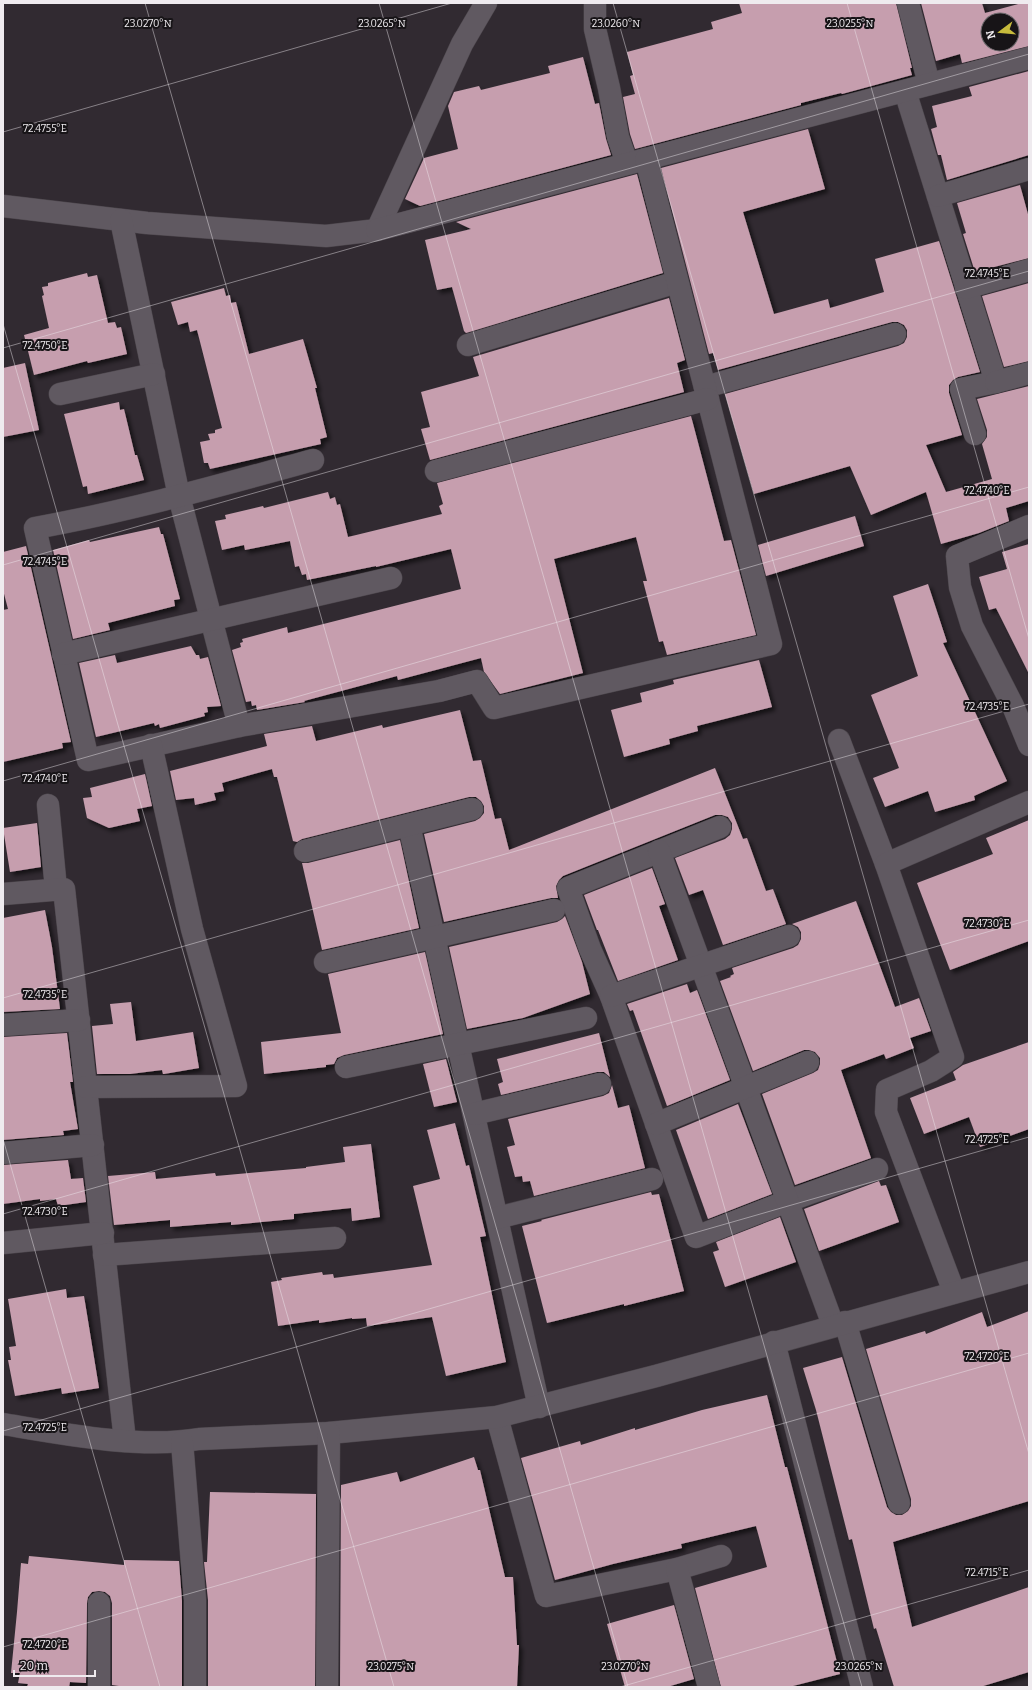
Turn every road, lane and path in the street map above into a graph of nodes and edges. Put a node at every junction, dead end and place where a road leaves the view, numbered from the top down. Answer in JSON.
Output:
{"nodes":[{"id":1,"x":486,"y":3,"type":"edge"},
{"id":2,"x":595,"y":3,"type":"edge"},
{"id":3,"x":908,"y":3,"type":"edge"},
{"id":4,"x":1029,"y":58,"type":"edge"},
{"id":5,"x":929,"y":84,"type":"junction"},
{"id":6,"x":905,"y":91,"type":"junction"},
{"id":7,"x":636,"y":161,"type":"junction"},
{"id":8,"x":1029,"y":169,"type":"edge"},
{"id":9,"x":938,"y":196,"type":"junction"},
{"id":10,"x":3,"y":206,"type":"edge"},
{"id":11,"x":121,"y":220,"type":"junction"},
{"id":12,"x":378,"y":230,"type":"junction"},
{"id":13,"x":1029,"y":270,"type":"edge"},
{"id":14,"x":678,"y":282,"type":"junction"},
{"id":15,"x":966,"y":288,"type":"junction"},
{"id":16,"x":895,"y":334,"type":"dead end"},
{"id":17,"x":468,"y":345,"type":"dead end"},
{"id":18,"x":1029,"y":373,"type":"edge"},
{"id":19,"x":154,"y":374,"type":"junction"},
{"id":20,"x":996,"y":382,"type":"junction"},
{"id":21,"x":706,"y":393,"type":"junction"},
{"id":22,"x":60,"y":394,"type":"dead end"},
{"id":23,"x":974,"y":434,"type":"dead end"},
{"id":24,"x":313,"y":460,"type":"dead end"},
{"id":25,"x":436,"y":471,"type":"dead end"},
{"id":26,"x":179,"y":496,"type":"junction"},
{"id":27,"x":1029,"y":526,"type":"edge"},
{"id":28,"x":391,"y":578,"type":"dead end"},
{"id":29,"x":211,"y":620,"type":"junction"},
{"id":30,"x":63,"y":654,"type":"junction"},
{"id":31,"x":238,"y":726,"type":"junction"},
{"id":32,"x":839,"y":740,"type":"dead end"},
{"id":33,"x":151,"y":745,"type":"junction"},
{"id":34,"x":1029,"y":745,"type":"edge"},
{"id":35,"x":1029,"y":802,"type":"edge"},
{"id":36,"x":48,"y":805,"type":"dead end"},
{"id":37,"x":472,"y":809,"type":"dead end"},
{"id":38,"x":409,"y":825,"type":"junction"},
{"id":39,"x":720,"y":827,"type":"dead end"},
{"id":40,"x":305,"y":851,"type":"dead end"},
{"id":41,"x":659,"y":851,"type":"junction"},
{"id":42,"x":886,"y":864,"type":"junction"},
{"id":43,"x":56,"y":889,"type":"junction"},
{"id":44,"x":3,"y":894,"type":"edge"},
{"id":45,"x":554,"y":910,"type":"dead end"},
{"id":46,"x":789,"y":936,"type":"dead end"},
{"id":47,"x":434,"y":937,"type":"junction"},
{"id":48,"x":324,"y":962,"type":"dead end"},
{"id":49,"x":701,"y":966,"type":"junction"},
{"id":50,"x":611,"y":996,"type":"junction"},
{"id":51,"x":586,"y":1018,"type":"dead end"},
{"id":52,"x":79,"y":1020,"type":"junction"},
{"id":53,"x":3,"y":1026,"type":"edge"},
{"id":54,"x":459,"y":1044,"type":"junction"},
{"id":55,"x":808,"y":1062,"type":"dead end"},
{"id":56,"x":346,"y":1067,"type":"dead end"},
{"id":57,"x":600,"y":1084,"type":"dead end"},
{"id":58,"x":86,"y":1087,"type":"junction"},
{"id":59,"x":746,"y":1088,"type":"junction"},
{"id":60,"x":474,"y":1114,"type":"junction"},
{"id":61,"x":656,"y":1124,"type":"junction"},
{"id":62,"x":93,"y":1145,"type":"junction"},
{"id":63,"x":3,"y":1153,"type":"edge"},
{"id":64,"x":877,"y":1169,"type":"dead end"},
{"id":65,"x":652,"y":1179,"type":"dead end"},
{"id":66,"x":788,"y":1201,"type":"junction"},
{"id":67,"x":497,"y":1218,"type":"junction"},
{"id":68,"x":102,"y":1234,"type":"junction"},
{"id":69,"x":335,"y":1238,"type":"dead end"},
{"id":70,"x":3,"y":1243,"type":"edge"},
{"id":71,"x":104,"y":1255,"type":"junction"},
{"id":72,"x":1029,"y":1272,"type":"edge"},
{"id":73,"x":954,"y":1292,"type":"junction"},
{"id":74,"x":839,"y":1324,"type":"junction"},
{"id":75,"x":774,"y":1342,"type":"junction"},
{"id":76,"x":540,"y":1406,"type":"junction"},
{"id":77,"x":497,"y":1417,"type":"junction"},
{"id":78,"x":3,"y":1424,"type":"edge"},
{"id":79,"x":329,"y":1432,"type":"junction"},
{"id":80,"x":126,"y":1441,"type":"junction"},
{"id":81,"x":182,"y":1442,"type":"junction"},
{"id":82,"x":899,"y":1503,"type":"dead end"},
{"id":83,"x":721,"y":1556,"type":"dead end"},
{"id":84,"x":677,"y":1568,"type":"junction"},
{"id":85,"x":99,"y":1604,"type":"dead end"},
{"id":86,"x":99,"y":1687,"type":"edge"},
{"id":87,"x":195,"y":1687,"type":"edge"},
{"id":88,"x":327,"y":1687,"type":"edge"},
{"id":89,"x":709,"y":1687,"type":"edge"},
{"id":90,"x":862,"y":1687,"type":"edge"}],
"edges":[{"from":1,"to":12,"type":"street"},
{"from":2,"to":7,"type":"street"},
{"from":3,"to":5,"type":"street"},
{"from":4,"to":5,"type":"street"},
{"from":5,"to":6,"type":"street"},
{"from":6,"to":7,"type":"street"},
{"from":6,"to":9,"type":"street"},
{"from":7,"to":12,"type":"street"},
{"from":7,"to":14,"type":"street"},
{"from":8,"to":9,"type":"street"},
{"from":9,"to":15,"type":"street"},
{"from":10,"to":11,"type":"street"},
{"from":11,"to":12,"type":"street"},
{"from":11,"to":19,"type":"street"},
{"from":13,"to":15,"type":"street"},
{"from":14,"to":17,"type":"street"},
{"from":14,"to":21,"type":"street"},
{"from":15,"to":20,"type":"street"},
{"from":16,"to":21,"type":"street"},
{"from":18,"to":20,"type":"street"},
{"from":19,"to":22,"type":"street"},
{"from":19,"to":26,"type":"street"},
{"from":20,"to":23,"type":"street"},
{"from":21,"to":25,"type":"street"},
{"from":21,"to":31,"type":"street"},
{"from":24,"to":26,"type":"street"},
{"from":26,"to":29,"type":"street"},
{"from":26,"to":30,"type":"street"},
{"from":27,"to":34,"type":"street"},
{"from":28,"to":29,"type":"street"},
{"from":29,"to":30,"type":"street"},
{"from":29,"to":31,"type":"street"},
{"from":30,"to":33,"type":"street"},
{"from":31,"to":33,"type":"street"},
{"from":32,"to":42,"type":"street"},
{"from":33,"to":58,"type":"street"},
{"from":35,"to":42,"type":"street"},
{"from":36,"to":43,"type":"street"},
{"from":37,"to":38,"type":"street"},
{"from":38,"to":40,"type":"street"},
{"from":38,"to":47,"type":"street"},
{"from":39,"to":41,"type":"street"},
{"from":41,"to":49,"type":"street"},
{"from":41,"to":50,"type":"street"},
{"from":42,"to":73,"type":"street"},
{"from":43,"to":44,"type":"street"},
{"from":43,"to":52,"type":"street"},
{"from":45,"to":47,"type":"street"},
{"from":46,"to":49,"type":"street"},
{"from":47,"to":48,"type":"street"},
{"from":47,"to":54,"type":"street"},
{"from":49,"to":50,"type":"street"},
{"from":49,"to":59,"type":"street"},
{"from":50,"to":61,"type":"street"},
{"from":51,"to":54,"type":"street"},
{"from":52,"to":53,"type":"street"},
{"from":52,"to":58,"type":"street"},
{"from":54,"to":56,"type":"street"},
{"from":54,"to":60,"type":"street"},
{"from":55,"to":59,"type":"street"},
{"from":57,"to":60,"type":"street"},
{"from":58,"to":62,"type":"street"},
{"from":59,"to":61,"type":"street"},
{"from":59,"to":66,"type":"street"},
{"from":60,"to":67,"type":"street"},
{"from":61,"to":66,"type":"street"},
{"from":62,"to":63,"type":"street"},
{"from":62,"to":68,"type":"street"},
{"from":64,"to":66,"type":"street"},
{"from":65,"to":67,"type":"street"},
{"from":66,"to":74,"type":"street"},
{"from":67,"to":76,"type":"street"},
{"from":68,"to":70,"type":"street"},
{"from":68,"to":71,"type":"street"},
{"from":69,"to":71,"type":"street"},
{"from":71,"to":80,"type":"street"},
{"from":72,"to":73,"type":"street"},
{"from":73,"to":74,"type":"street"},
{"from":74,"to":75,"type":"street"},
{"from":74,"to":82,"type":"street"},
{"from":75,"to":76,"type":"street"},
{"from":75,"to":90,"type":"street"},
{"from":76,"to":77,"type":"street"},
{"from":77,"to":79,"type":"street"},
{"from":77,"to":84,"type":"street"},
{"from":78,"to":80,"type":"street"},
{"from":79,"to":81,"type":"street"},
{"from":79,"to":88,"type":"street"},
{"from":80,"to":81,"type":"street"},
{"from":81,"to":87,"type":"street"},
{"from":83,"to":84,"type":"street"},
{"from":84,"to":89,"type":"street"},
{"from":85,"to":86,"type":"street"}]}
